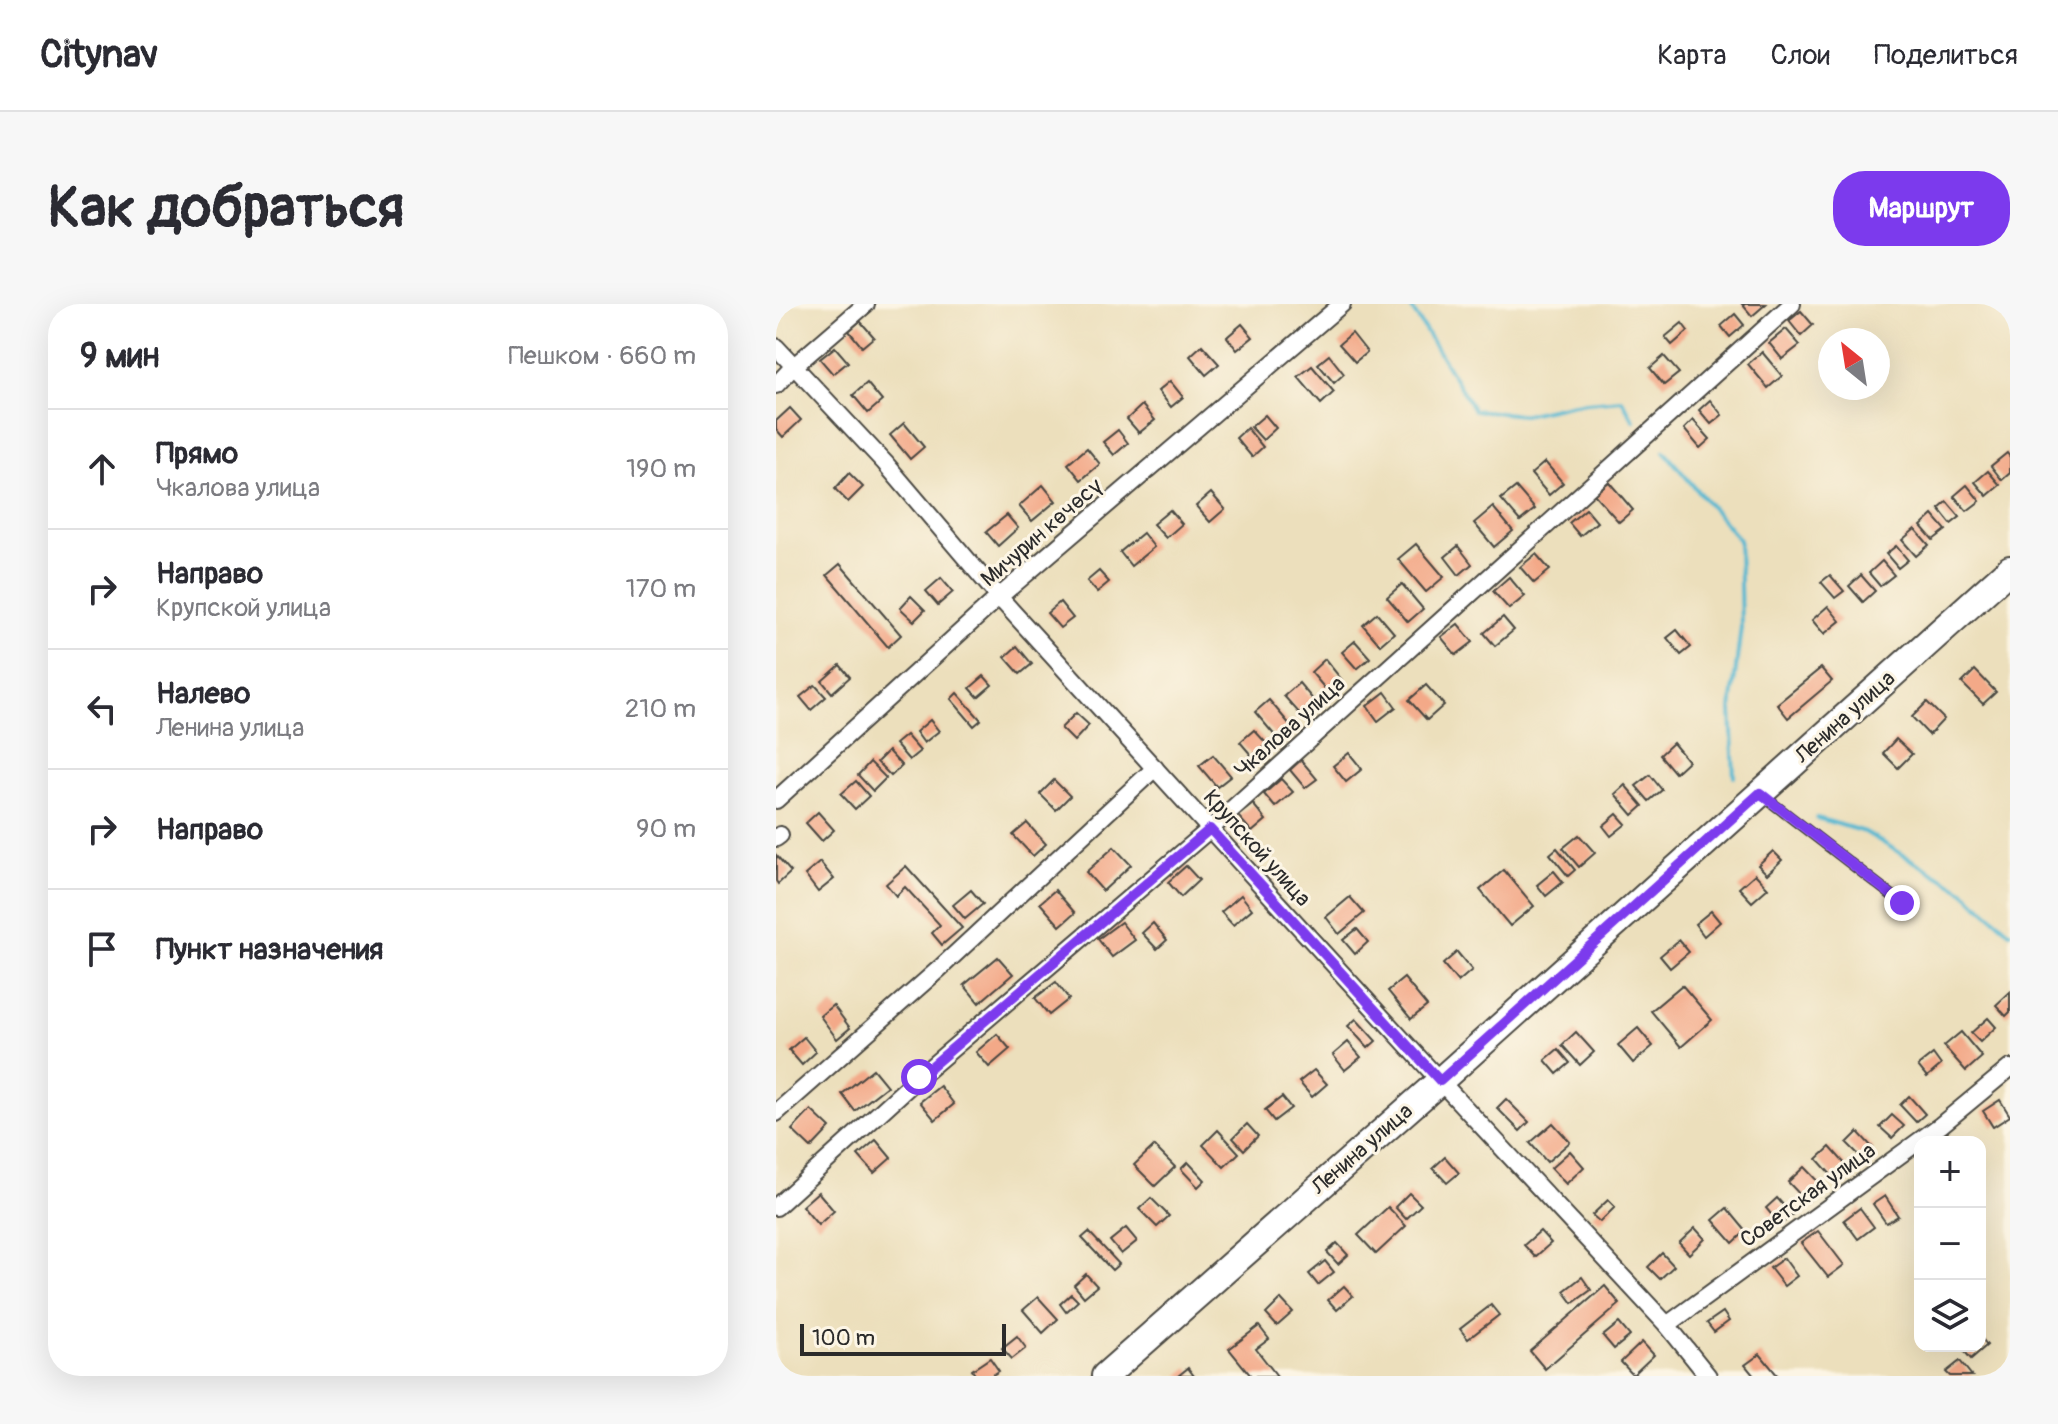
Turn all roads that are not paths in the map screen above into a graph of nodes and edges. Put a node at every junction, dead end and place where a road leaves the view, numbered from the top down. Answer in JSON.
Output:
{"nodes":[{"id":1,"x":866,"y":304,"type":"edge"},
{"id":2,"x":1342,"y":304,"type":"edge"},
{"id":3,"x":1792,"y":304,"type":"edge"},
{"id":4,"x":776,"y":347,"type":"edge"},
{"id":5,"x":793,"y":367,"type":"junction"},
{"id":6,"x":776,"y":385,"type":"edge"},
{"id":7,"x":2010,"y":569,"type":"edge"},
{"id":8,"x":999,"y":597,"type":"junction"},
{"id":9,"x":1155,"y":768,"type":"junction"},
{"id":10,"x":1760,"y":793,"type":"junction"},
{"id":11,"x":776,"y":800,"type":"edge"},
{"id":12,"x":1210,"y":829,"type":"junction"},
{"id":13,"x":1902,"y":903,"type":"dead end"},
{"id":14,"x":2010,"y":1068,"type":"edge"},
{"id":15,"x":1440,"y":1081,"type":"junction"},
{"id":16,"x":776,"y":1113,"type":"edge"},
{"id":17,"x":776,"y":1207,"type":"edge"},
{"id":18,"x":1667,"y":1325,"type":"junction"},
{"id":19,"x":1105,"y":1376,"type":"edge"},
{"id":20,"x":1708,"y":1376,"type":"edge"}],
"edges":[{"from":1,"to":5,"type":"street"},
{"from":2,"to":8,"type":"street","name":"Мичурин көчөсү"},
{"from":3,"to":12,"type":"street","name":"Чкалова улица"},
{"from":4,"to":5,"type":"street","name":"Крупской улица"},
{"from":5,"to":6,"type":"street"},
{"from":5,"to":8,"type":"street","name":"Крупской улица"},
{"from":7,"to":10,"type":"main road","name":"Ленина улица"},
{"from":8,"to":9,"type":"street","name":"Крупской улица"},
{"from":8,"to":11,"type":"street","name":"Мичурин көчөсү"},
{"from":9,"to":12,"type":"street","name":"Крупской улица"},
{"from":9,"to":16,"type":"street"},
{"from":10,"to":13,"type":"lane"},
{"from":10,"to":15,"type":"main road","name":"Ленина улица"},
{"from":12,"to":15,"type":"street","name":"Крупской улица"},
{"from":12,"to":17,"type":"street","name":"Чкалова улица"},
{"from":14,"to":18,"type":"street","name":"Советская улица"},
{"from":15,"to":18,"type":"street","name":"Крупской улица"},
{"from":15,"to":19,"type":"main road","name":"Ленина улица"},
{"from":18,"to":20,"type":"street","name":"Крупской улица"}]}
